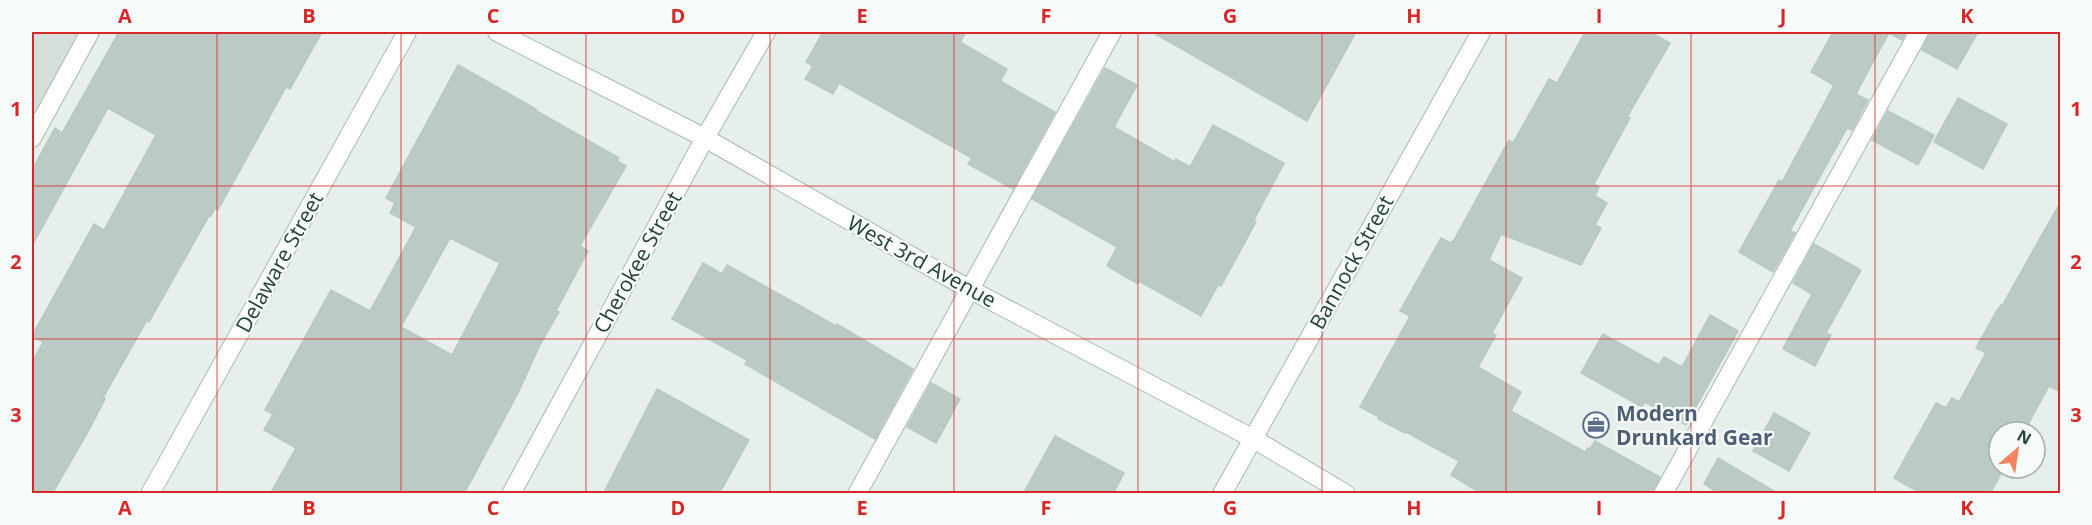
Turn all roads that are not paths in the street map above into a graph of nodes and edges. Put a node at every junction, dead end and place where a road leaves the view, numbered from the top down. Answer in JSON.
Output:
{"nodes":[{"id":1,"x":90,"y":32,"type":"edge"},
{"id":2,"x":407,"y":32,"type":"edge"},
{"id":3,"x":497,"y":32,"type":"edge"},
{"id":4,"x":766,"y":32,"type":"edge"},
{"id":5,"x":1112,"y":32,"type":"edge"},
{"id":6,"x":1481,"y":32,"type":"edge"},
{"id":7,"x":1919,"y":32,"type":"edge"},
{"id":8,"x":32,"y":138,"type":"edge"},
{"id":9,"x":705,"y":138,"type":"junction"},
{"id":10,"x":969,"y":289,"type":"junction"},
{"id":11,"x":1252,"y":438,"type":"junction"},
{"id":12,"x":150,"y":494,"type":"edge"},
{"id":13,"x":511,"y":494,"type":"edge"},
{"id":14,"x":857,"y":494,"type":"edge"},
{"id":15,"x":1222,"y":494,"type":"edge"},
{"id":16,"x":1346,"y":494,"type":"edge"},
{"id":17,"x":1663,"y":494,"type":"edge"}],
"edges":[{"from":1,"to":8,"type":"street"},
{"from":2,"to":12,"type":"street","name":"Delaware Street"},
{"from":3,"to":9,"type":"street","name":"West 3rd Avenue"},
{"from":4,"to":9,"type":"street","name":"Cherokee Street"},
{"from":5,"to":10,"type":"street"},
{"from":6,"to":11,"type":"street","name":"Bannock Street"},
{"from":7,"to":17,"type":"street"},
{"from":9,"to":10,"type":"street","name":"West 3rd Avenue"},
{"from":9,"to":13,"type":"street","name":"Cherokee Street"},
{"from":10,"to":11,"type":"street","name":"West 3rd Avenue"},
{"from":10,"to":14,"type":"street"},
{"from":11,"to":15,"type":"street","name":"Bannock Street"},
{"from":11,"to":16,"type":"street","name":"West 3rd Avenue"}]}
